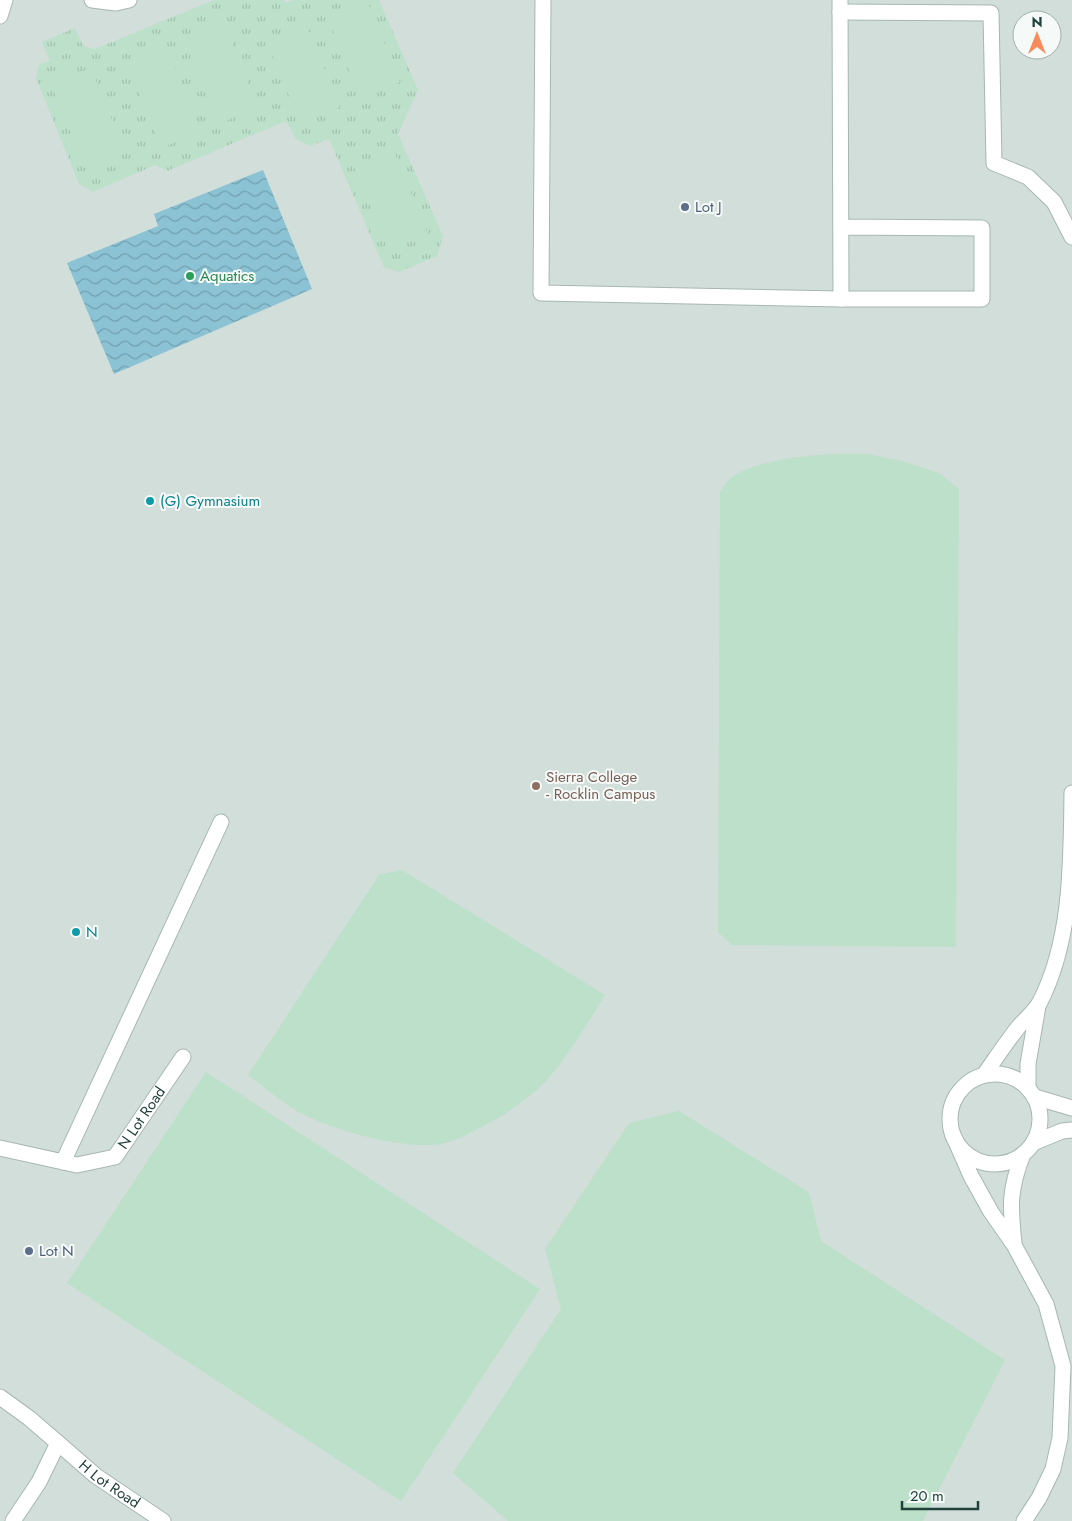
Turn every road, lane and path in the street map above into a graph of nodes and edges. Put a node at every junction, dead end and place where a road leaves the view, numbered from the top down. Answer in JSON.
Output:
{"nodes":[{"id":1,"x":6,"y":0,"type":"edge"},
{"id":2,"x":92,"y":0,"type":"edge"},
{"id":3,"x":128,"y":0,"type":"edge"},
{"id":4,"x":543,"y":0,"type":"edge"},
{"id":5,"x":840,"y":6,"type":"edge"},
{"id":6,"x":0,"y":16,"type":"edge"},
{"id":7,"x":841,"y":227,"type":"junction"},
{"id":8,"x":1072,"y":237,"type":"edge"},
{"id":9,"x":841,"y":299,"type":"junction"},
{"id":10,"x":1072,"y":793,"type":"edge"},
{"id":11,"x":221,"y":822,"type":"dead end"},
{"id":12,"x":1039,"y":1005,"type":"junction"},
{"id":13,"x":183,"y":1057,"type":"dead end"},
{"id":14,"x":984,"y":1074,"type":"junction"},
{"id":15,"x":1032,"y":1092,"type":"junction"},
{"id":16,"x":1072,"y":1108,"type":"edge"},
{"id":17,"x":1072,"y":1130,"type":"edge"},
{"id":18,"x":953,"y":1135,"type":"junction"},
{"id":19,"x":0,"y":1148,"type":"edge"},
{"id":20,"x":1028,"y":1149,"type":"junction"},
{"id":21,"x":63,"y":1162,"type":"junction"},
{"id":22,"x":1014,"y":1245,"type":"junction"},
{"id":23,"x":0,"y":1397,"type":"edge"},
{"id":24,"x":58,"y":1443,"type":"junction"},
{"id":25,"x":13,"y":1521,"type":"edge"},
{"id":26,"x":163,"y":1521,"type":"edge"},
{"id":27,"x":1024,"y":1521,"type":"edge"}],
"edges":[{"from":1,"to":6,"type":"street"},
{"from":2,"to":3,"type":"street"},
{"from":4,"to":9,"type":"street"},
{"from":5,"to":7,"type":"street"},
{"from":5,"to":8,"type":"street"},
{"from":7,"to":9,"type":"street"},
{"from":7,"to":9,"type":"street"},
{"from":10,"to":12,"type":"street"},
{"from":11,"to":21,"type":"street"},
{"from":12,"to":14,"type":"street"},
{"from":12,"to":15,"type":"street"},
{"from":13,"to":21,"type":"street","name":"N Lot Road"},
{"from":14,"to":15,"type":"street"},
{"from":14,"to":18,"type":"street"},
{"from":15,"to":16,"type":"street"},
{"from":15,"to":20,"type":"street"},
{"from":17,"to":20,"type":"street"},
{"from":18,"to":20,"type":"street"},
{"from":18,"to":22,"type":"street"},
{"from":19,"to":21,"type":"street","name":"N Lot Road"},
{"from":20,"to":22,"type":"street"},
{"from":22,"to":27,"type":"street"},
{"from":23,"to":24,"type":"street","name":"H Lot Road"},
{"from":24,"to":25,"type":"street"},
{"from":24,"to":26,"type":"street","name":"H Lot Road"}]}
